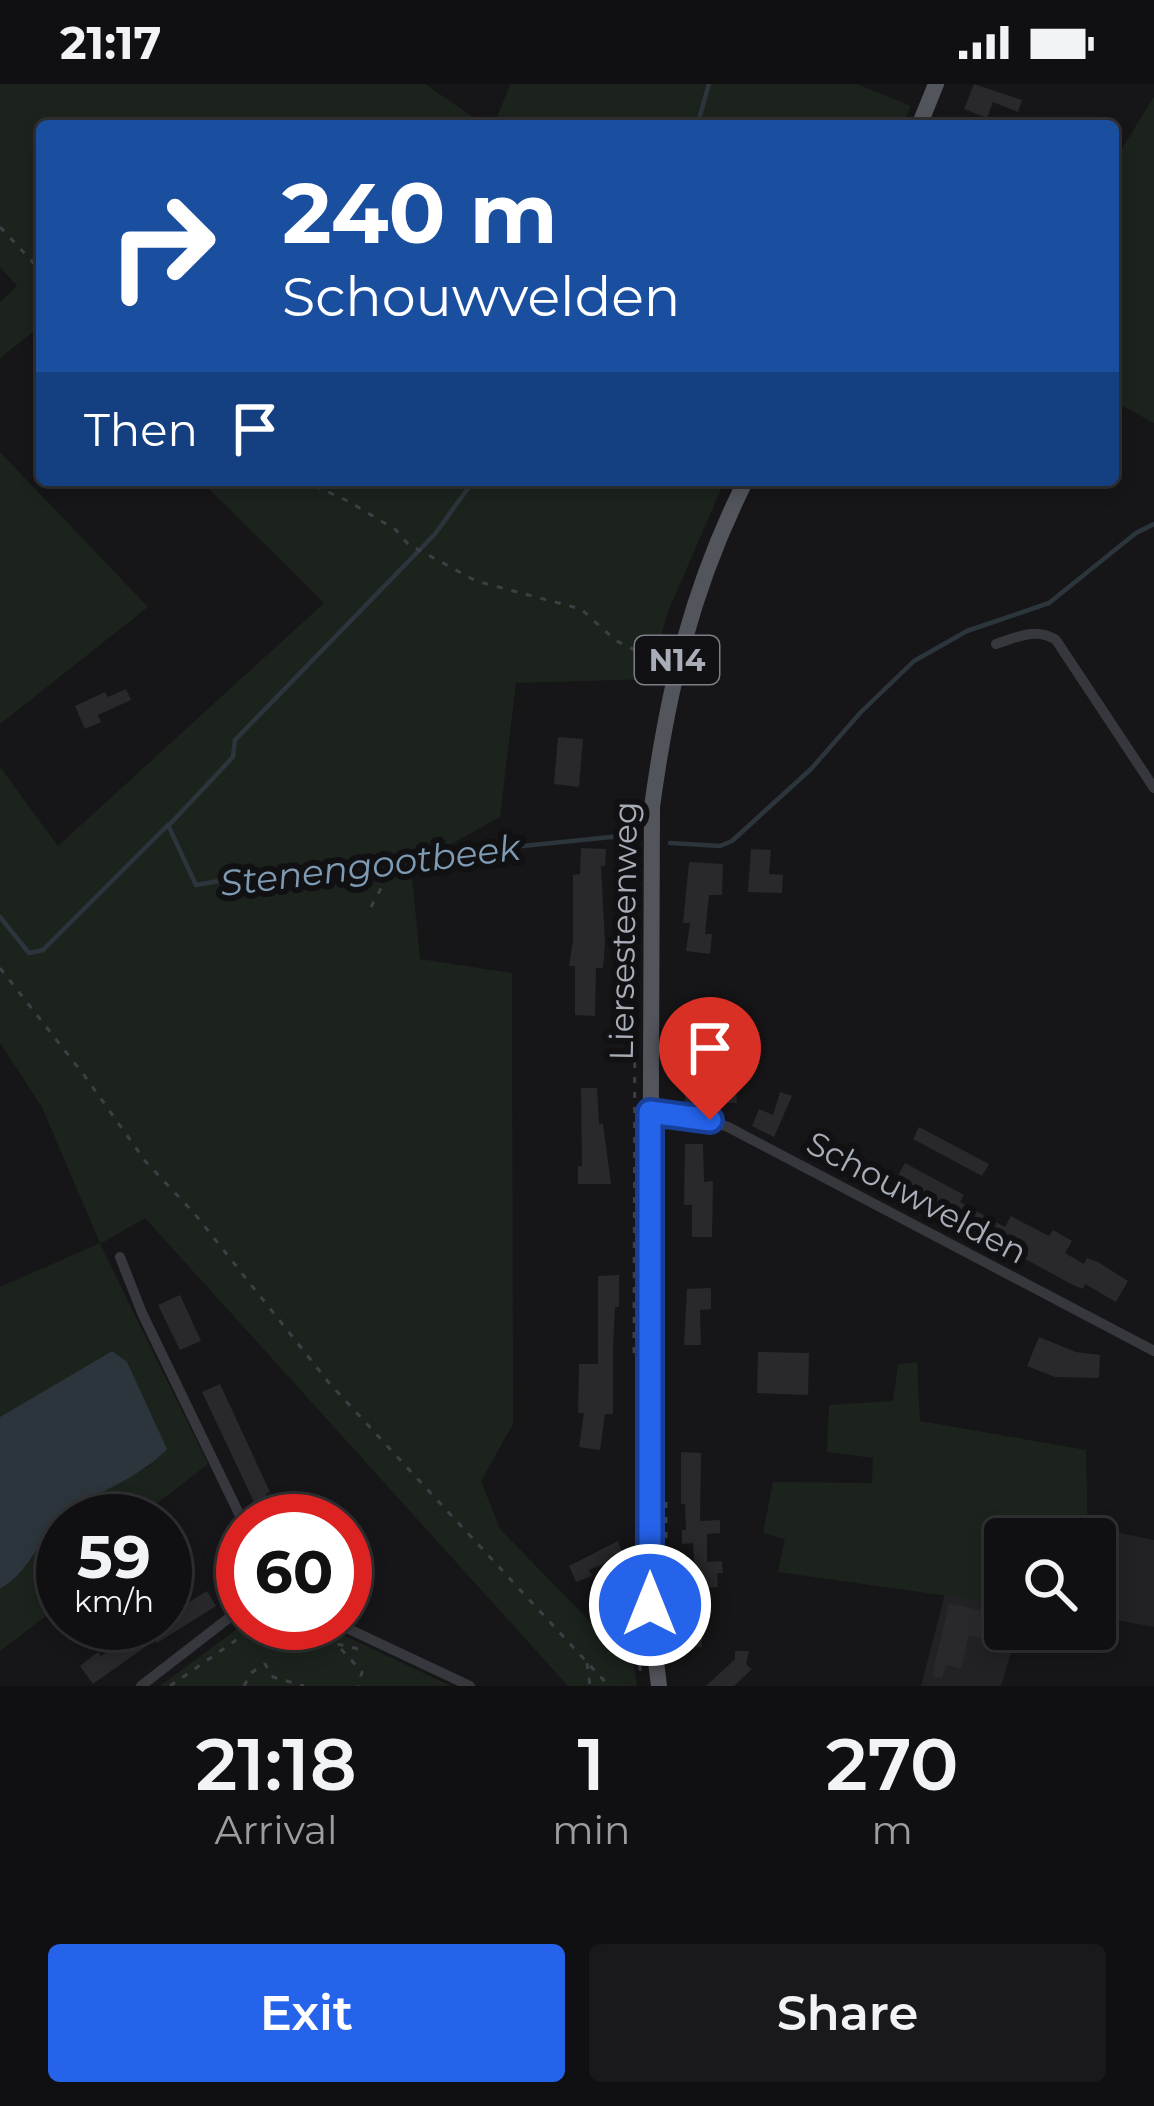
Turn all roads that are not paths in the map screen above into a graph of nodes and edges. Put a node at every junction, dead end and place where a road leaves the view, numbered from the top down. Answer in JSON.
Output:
{"nodes":[{"id":1,"x":936,"y":84,"type":"edge"},
{"id":2,"x":921,"y":120,"type":"edge"},
{"id":3,"x":743,"y":486,"type":"edge"},
{"id":4,"x":996,"y":644,"type":"dead end"},
{"id":5,"x":1154,"y":788,"type":"edge"},
{"id":6,"x":650,"y":1112,"type":"junction"},
{"id":7,"x":120,"y":1257,"type":"dead end"},
{"id":8,"x":1154,"y":1351,"type":"edge"},
{"id":9,"x":229,"y":1494,"type":"edge"},
{"id":10,"x":216,"y":1628,"type":"edge"},
{"id":11,"x":372,"y":1640,"type":"edge"},
{"id":12,"x":141,"y":1686,"type":"edge"},
{"id":13,"x":470,"y":1686,"type":"edge"},
{"id":14,"x":659,"y":1686,"type":"edge"}],
"edges":[{"from":1,"to":2,"type":"main road"},
{"from":3,"to":6,"type":"main road","name":"Liersesteenweg","number":"N14"},
{"from":4,"to":5,"type":"street"},
{"from":6,"to":8,"type":"street","name":"Schouwvelden"},
{"from":6,"to":14,"type":"main road","name":"Liersesteenweg","number":"N14"},
{"from":7,"to":9,"type":"street"},
{"from":10,"to":12,"type":"street"},
{"from":11,"to":13,"type":"street"}]}
